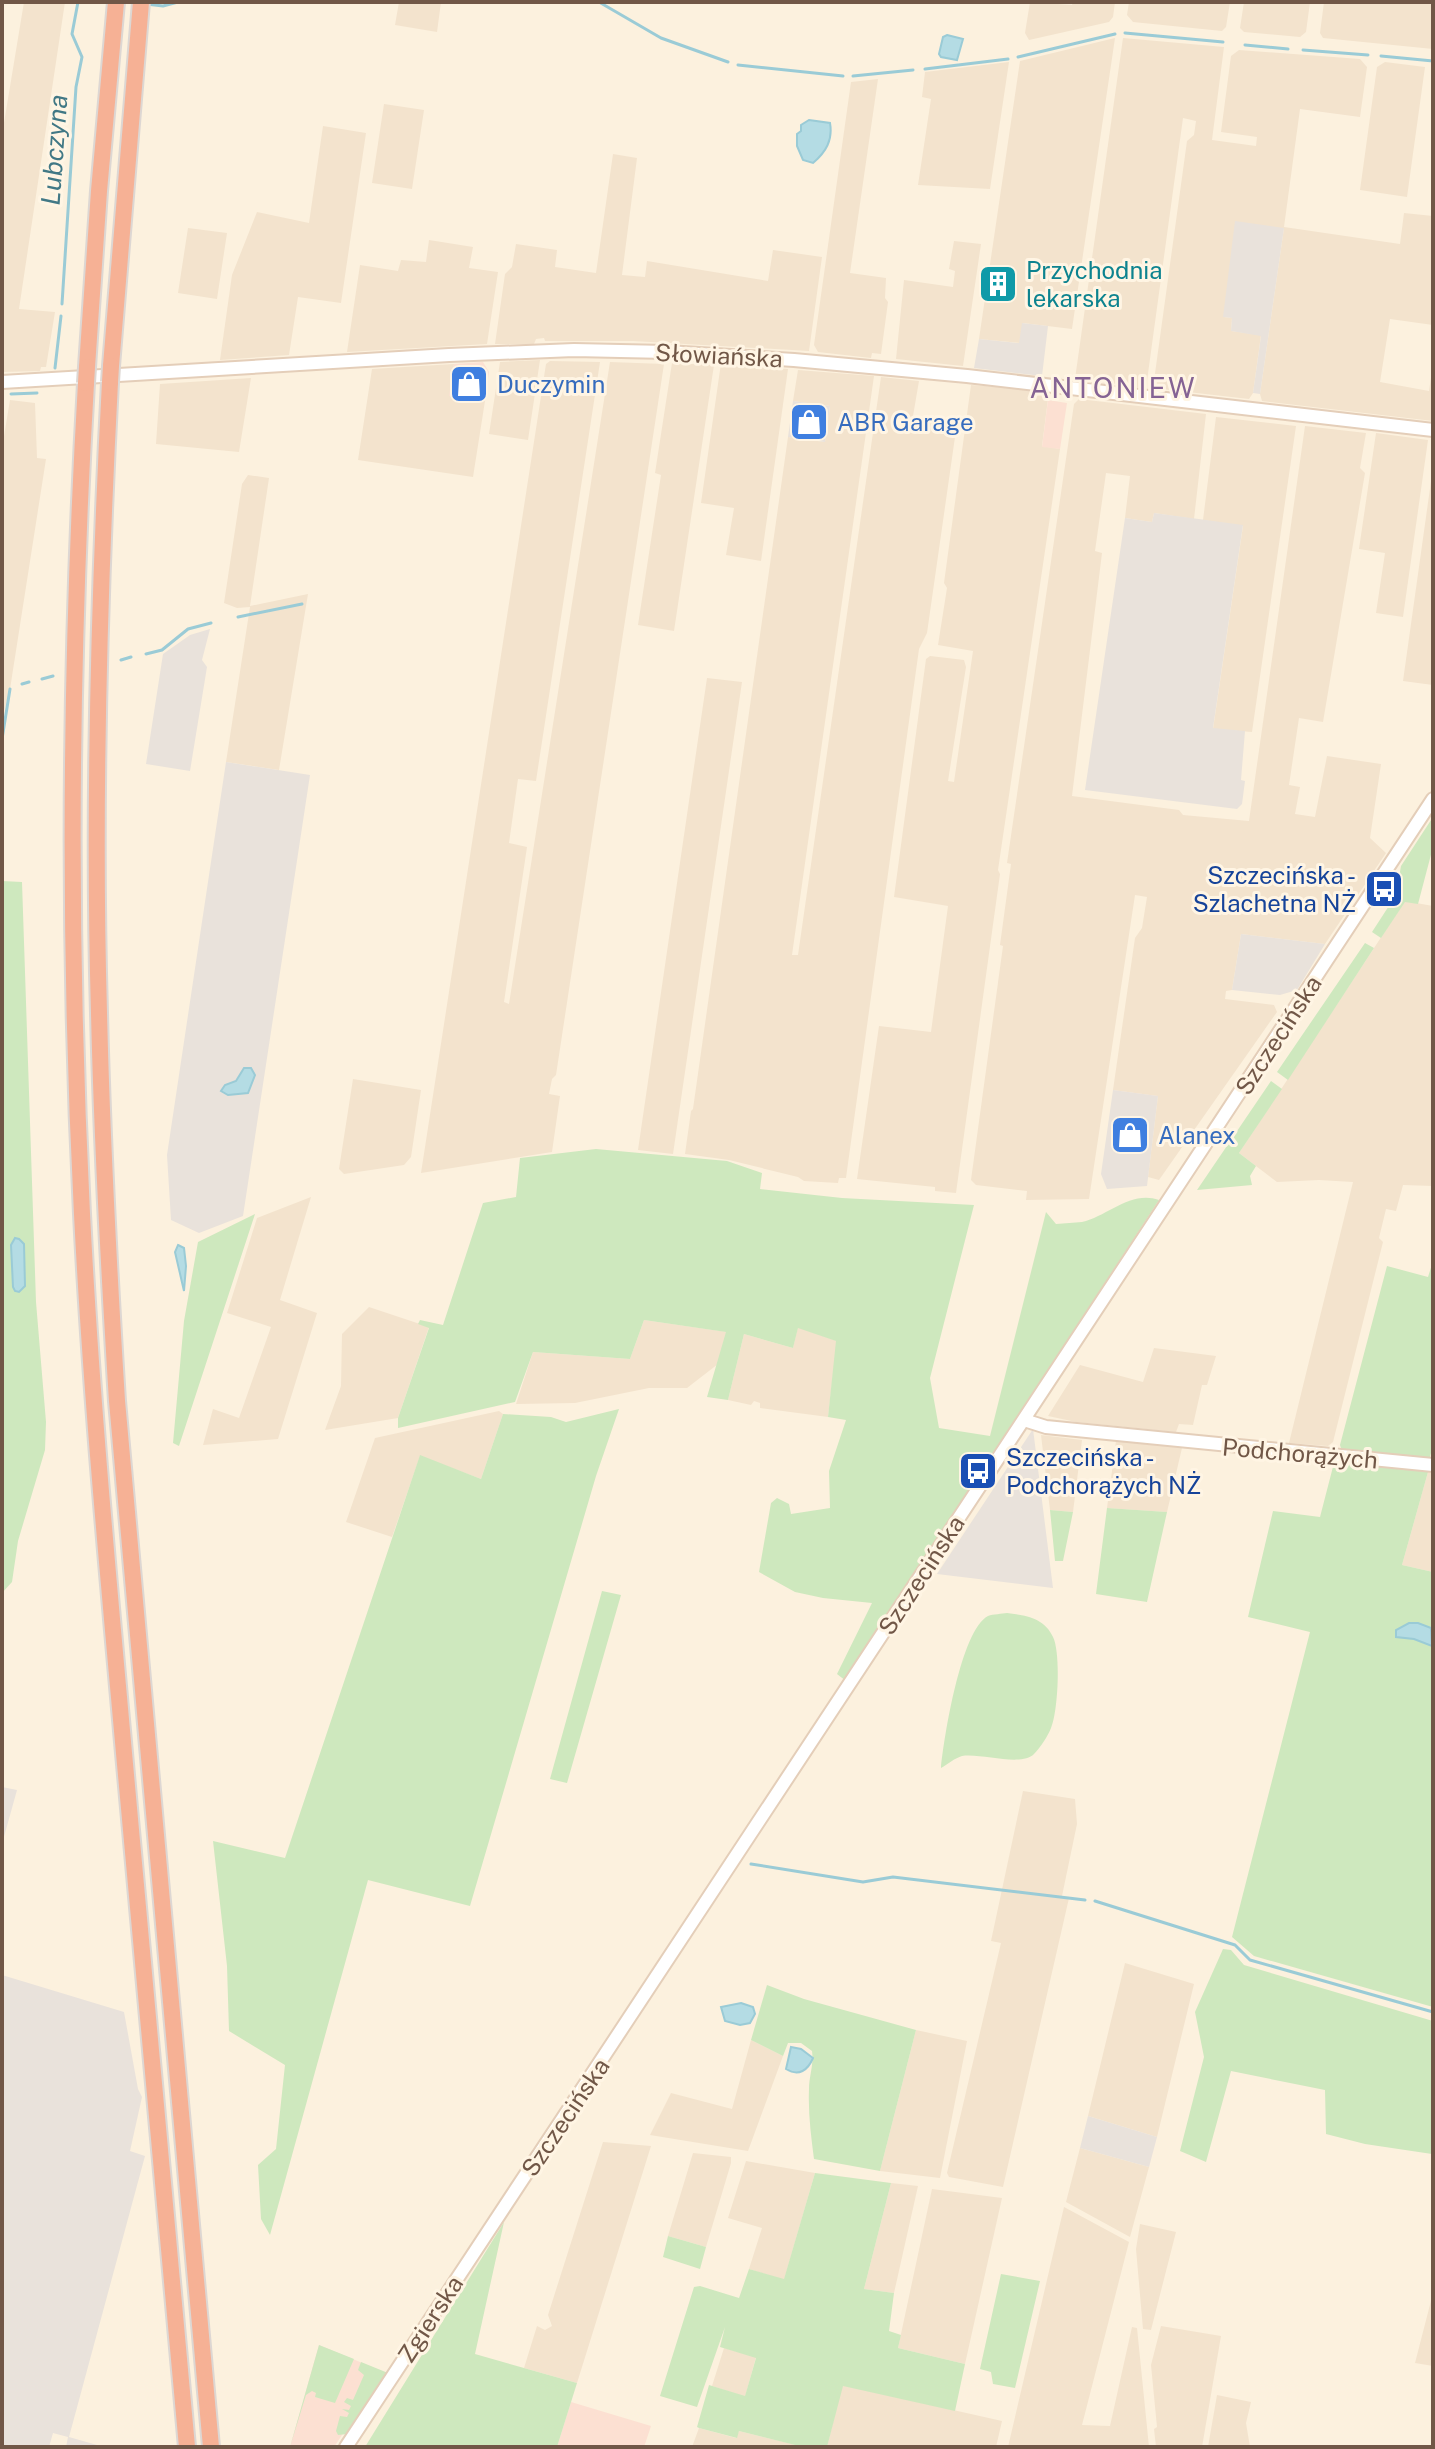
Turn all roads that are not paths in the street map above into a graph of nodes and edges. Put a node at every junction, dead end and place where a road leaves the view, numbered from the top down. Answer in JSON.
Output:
{"nodes":[{"id":1,"x":116,"y":7,"type":"edge"},
{"id":2,"x":140,"y":8,"type":"edge"},
{"id":3,"x":2,"y":382,"type":"edge"},
{"id":4,"x":1433,"y":430,"type":"edge"},
{"id":5,"x":1433,"y":799,"type":"edge"},
{"id":6,"x":1024,"y":1420,"type":"junction"},
{"id":7,"x":1433,"y":1465,"type":"edge"},
{"id":8,"x":515,"y":2191,"type":"joint"},
{"id":9,"x":187,"y":2447,"type":"edge"},
{"id":10,"x":211,"y":2447,"type":"edge"},
{"id":11,"x":346,"y":2447,"type":"edge"}],
"edges":[{"from":1,"to":9,"type":"highway"},
{"from":2,"to":10,"type":"highway"},
{"from":3,"to":4,"type":"main road","name":"Słowiańska"},
{"from":5,"to":6,"type":"main road","name":"Szczecińska"},
{"from":6,"to":7,"type":"main road","name":"Podchorążych"},
{"from":6,"to":8,"type":"main road","name":"Szczecińska"},
{"from":8,"to":11,"type":"main road","name":"Zgierska"}]}
